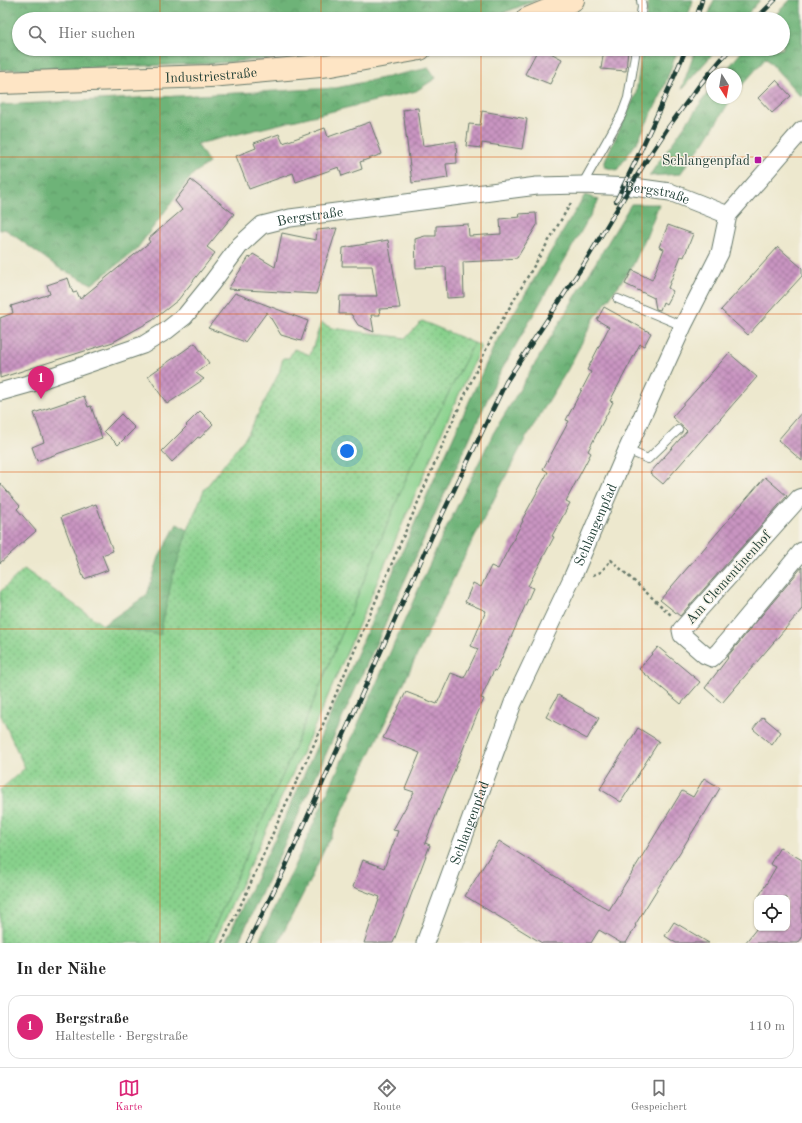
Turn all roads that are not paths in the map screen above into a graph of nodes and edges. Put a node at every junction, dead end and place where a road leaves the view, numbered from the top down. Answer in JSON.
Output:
{"nodes":[{"id":1,"x":574,"y":0,"type":"edge"},
{"id":2,"x":641,"y":0,"type":"edge"},
{"id":3,"x":544,"y":12,"type":"edge"},
{"id":4,"x":641,"y":12,"type":"edge"},
{"id":5,"x":381,"y":56,"type":"edge"},
{"id":6,"x":635,"y":56,"type":"edge"},
{"id":7,"x":0,"y":83,"type":"edge"},
{"id":8,"x":802,"y":130,"type":"edge"},
{"id":9,"x":582,"y":185,"type":"junction"},
{"id":10,"x":728,"y":214,"type":"junction"},
{"id":11,"x":618,"y":299,"type":"dead end"},
{"id":12,"x":684,"y":326,"type":"junction"},
{"id":13,"x":0,"y":392,"type":"edge"},
{"id":14,"x":678,"y":430,"type":"dead end"},
{"id":15,"x":627,"y":450,"type":"junction"},
{"id":16,"x":802,"y":497,"type":"edge"},
{"id":17,"x":802,"y":551,"type":"edge"},
{"id":18,"x":427,"y":942,"type":"edge"}],
"edges":[{"from":1,"to":3,"type":"main road"},
{"from":2,"to":4,"type":"lane"},
{"from":5,"to":7,"type":"main road","name":"Industriestraße"},
{"from":6,"to":9,"type":"lane"},
{"from":8,"to":10,"type":"street","name":"Schlangenpfad"},
{"from":9,"to":10,"type":"street","name":"Bergstraße"},
{"from":9,"to":13,"type":"street","name":"Bergstraße"},
{"from":10,"to":12,"type":"street","name":"Schlangenpfad"},
{"from":11,"to":12,"type":"lane"},
{"from":12,"to":15,"type":"street","name":"Schlangenpfad"},
{"from":14,"to":15,"type":"lane"},
{"from":15,"to":18,"type":"street","name":"Schlangenpfad"},
{"from":16,"to":17,"type":"street","name":"Am Clementinenhof"}]}
